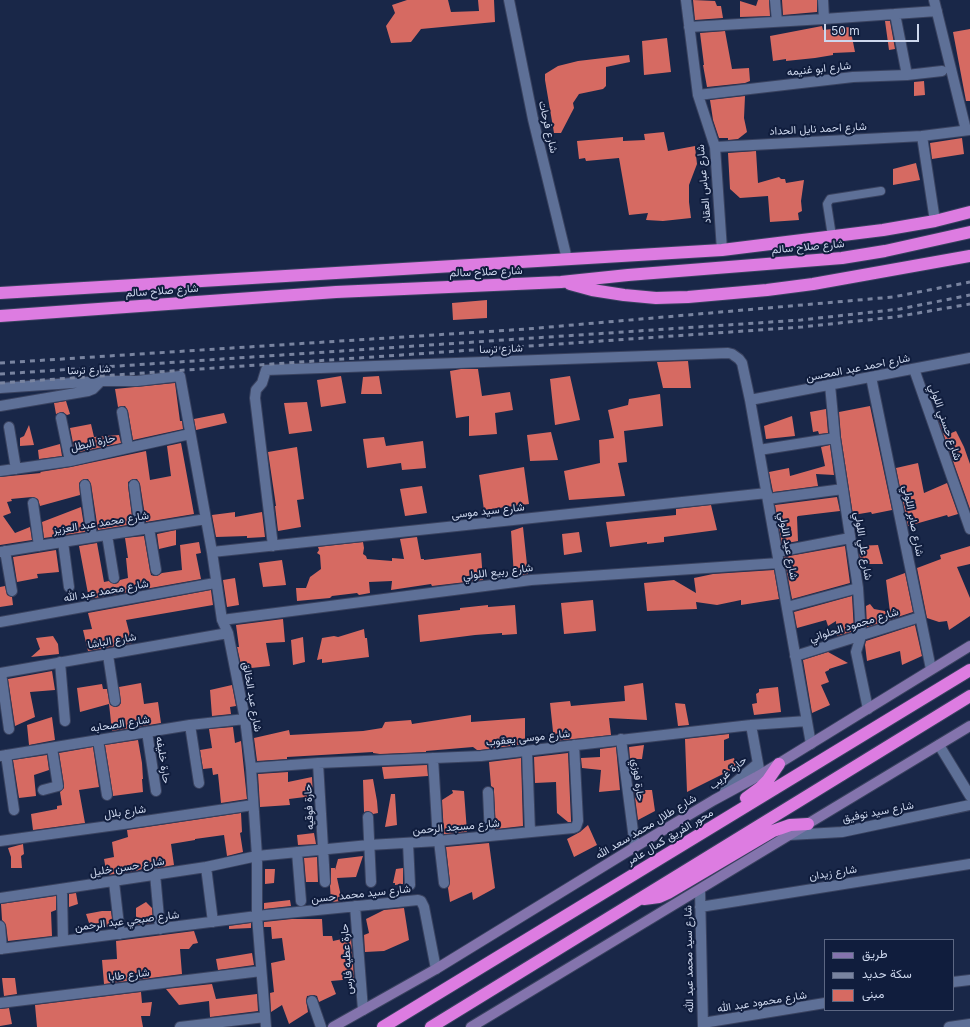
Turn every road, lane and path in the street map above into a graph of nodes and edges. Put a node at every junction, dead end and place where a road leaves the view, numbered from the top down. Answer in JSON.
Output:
{"nodes":[{"id":1,"x":509,"y":0,"type":"edge"},
{"id":2,"x":686,"y":0,"type":"edge"},
{"id":3,"x":775,"y":0,"type":"edge"},
{"id":4,"x":823,"y":0,"type":"edge"},
{"id":5,"x":934,"y":0,"type":"edge"},
{"id":6,"x":937,"y":11,"type":"junction"},
{"id":7,"x":895,"y":14,"type":"junction"},
{"id":8,"x":824,"y":19,"type":"junction"},
{"id":9,"x":777,"y":21,"type":"junction"},
{"id":10,"x":689,"y":26,"type":"junction"},
{"id":11,"x":942,"y":71,"type":"dead end"},
{"id":12,"x":907,"y":75,"type":"junction"},
{"id":13,"x":698,"y":95,"type":"junction"},
{"id":14,"x":968,"y":130,"type":"edge"},
{"id":15,"x":922,"y":136,"type":"junction"},
{"id":16,"x":715,"y":147,"type":"junction"},
{"id":17,"x":881,"y":191,"type":"dead end"},
{"id":18,"x":970,"y":212,"type":"edge"},
{"id":19,"x":935,"y":221,"type":"junction"},
{"id":20,"x":883,"y":230,"type":"junction"},
{"id":21,"x":970,"y":232,"type":"edge"},
{"id":22,"x":832,"y":236,"type":"junction"},
{"id":23,"x":722,"y":250,"type":"junction"},
{"id":24,"x":885,"y":251,"type":"junction"},
{"id":25,"x":970,"y":256,"type":"edge"},
{"id":26,"x":566,"y":259,"type":"junction"},
{"id":27,"x":222,"y":280,"type":"junction"},
{"id":28,"x":561,"y":282,"type":"junction"},
{"id":29,"x":0,"y":293,"type":"edge"},
{"id":30,"x":222,"y":300,"type":"junction"},
{"id":31,"x":0,"y":316,"type":"edge"},
{"id":32,"x":736,"y":356,"type":"joint"},
{"id":33,"x":970,"y":358,"type":"edge"},
{"id":34,"x":914,"y":369,"type":"junction"},
{"id":35,"x":180,"y":376,"type":"joint"},
{"id":36,"x":872,"y":377,"type":"junction"},
{"id":37,"x":101,"y":381,"type":"junction"},
{"id":38,"x":830,"y":385,"type":"junction"},
{"id":39,"x":0,"y":388,"type":"edge"},
{"id":40,"x":750,"y":400,"type":"junction"},
{"id":41,"x":0,"y":406,"type":"edge"},
{"id":42,"x":122,"y":412,"type":"dead end"},
{"id":43,"x":62,"y":418,"type":"dead end"},
{"id":44,"x":9,"y":427,"type":"dead end"},
{"id":45,"x":190,"y":434,"type":"junction"},
{"id":46,"x":835,"y":438,"type":"junction"},
{"id":47,"x":128,"y":447,"type":"junction"},
{"id":48,"x":759,"y":450,"type":"junction"},
{"id":49,"x":70,"y":461,"type":"junction"},
{"id":50,"x":16,"y":469,"type":"junction"},
{"id":51,"x":0,"y":471,"type":"edge"},
{"id":52,"x":84,"y":485,"type":"dead end"},
{"id":53,"x":134,"y":485,"type":"dead end"},
{"id":54,"x":843,"y":489,"type":"junction"},
{"id":55,"x":767,"y":496,"type":"junction"},
{"id":56,"x":33,"y":503,"type":"dead end"},
{"id":57,"x":206,"y":519,"type":"junction"},
{"id":58,"x":145,"y":528,"type":"junction"},
{"id":59,"x":970,"y":529,"type":"edge"},
{"id":60,"x":107,"y":535,"type":"junction"},
{"id":61,"x":92,"y":537,"type":"junction"},
{"id":62,"x":850,"y":538,"type":"junction"},
{"id":63,"x":63,"y":542,"type":"junction"},
{"id":64,"x":39,"y":546,"type":"junction"},
{"id":65,"x":273,"y":546,"type":"junction"},
{"id":66,"x":3,"y":552,"type":"edge"},
{"id":67,"x":212,"y":552,"type":"junction"},
{"id":68,"x":777,"y":552,"type":"junction"},
{"id":69,"x":779,"y":563,"type":"junction"},
{"id":70,"x":156,"y":570,"type":"dead end"},
{"id":71,"x":114,"y":578,"type":"dead end"},
{"id":72,"x":215,"y":583,"type":"junction"},
{"id":73,"x":69,"y":587,"type":"dead end"},
{"id":74,"x":858,"y":588,"type":"junction"},
{"id":75,"x":12,"y":591,"type":"dead end"},
{"id":76,"x":787,"y":607,"type":"junction"},
{"id":77,"x":920,"y":617,"type":"junction"},
{"id":78,"x":222,"y":620,"type":"junction"},
{"id":79,"x":0,"y":622,"type":"edge"},
{"id":80,"x":228,"y":633,"type":"junction"},
{"id":81,"x":861,"y":635,"type":"junction"},
{"id":82,"x":970,"y":646,"type":"edge"},
{"id":83,"x":108,"y":655,"type":"junction"},
{"id":84,"x":795,"y":656,"type":"junction"},
{"id":85,"x":60,"y":662,"type":"junction"},
{"id":86,"x":931,"y":669,"type":"junction"},
{"id":87,"x":970,"y":670,"type":"edge"},
{"id":88,"x":0,"y":673,"type":"edge"},
{"id":89,"x":970,"y":696,"type":"edge"},
{"id":90,"x":115,"y":701,"type":"dead end"},
{"id":91,"x":868,"y":709,"type":"junction"},
{"id":92,"x":245,"y":719,"type":"junction"},
{"id":93,"x":65,"y":721,"type":"dead end"},
{"id":94,"x":807,"y":721,"type":"junction"},
{"id":95,"x":190,"y":725,"type":"junction"},
{"id":96,"x":750,"y":725,"type":"junction"},
{"id":97,"x":970,"y":726,"type":"edge"},
{"id":98,"x":9,"y":729,"type":"dead end"},
{"id":99,"x":147,"y":732,"type":"junction"},
{"id":100,"x":621,"y":739,"type":"junction"},
{"id":101,"x":98,"y":740,"type":"junction"},
{"id":102,"x":811,"y":744,"type":"junction"},
{"id":103,"x":574,"y":745,"type":"junction"},
{"id":104,"x":940,"y":745,"type":"junction"},
{"id":105,"x":52,"y":748,"type":"junction"},
{"id":106,"x":527,"y":751,"type":"junction"},
{"id":107,"x":3,"y":756,"type":"edge"},
{"id":108,"x":433,"y":758,"type":"junction"},
{"id":109,"x":318,"y":763,"type":"junction"},
{"id":110,"x":757,"y":764,"type":"junction"},
{"id":111,"x":779,"y":764,"type":"junction"},
{"id":112,"x":250,"y":768,"type":"junction"},
{"id":113,"x":760,"y":775,"type":"junction"},
{"id":114,"x":199,"y":783,"type":"dead end"},
{"id":115,"x":43,"y":790,"type":"dead end"},
{"id":116,"x":156,"y":791,"type":"dead end"},
{"id":117,"x":488,"y":792,"type":"dead end"},
{"id":118,"x":107,"y":795,"type":"dead end"},
{"id":119,"x":970,"y":796,"type":"edge"},
{"id":120,"x":714,"y":800,"type":"junction"},
{"id":121,"x":253,"y":805,"type":"junction"},
{"id":122,"x":970,"y":805,"type":"edge"},
{"id":123,"x":14,"y":810,"type":"dead end"},
{"id":124,"x":368,"y":818,"type":"dead end"},
{"id":125,"x":808,"y":824,"type":"junction"},
{"id":126,"x":530,"y":832,"type":"junction"},
{"id":127,"x":789,"y":835,"type":"junction"},
{"id":128,"x":490,"y":836,"type":"junction"},
{"id":129,"x":0,"y":841,"type":"edge"},
{"id":130,"x":439,"y":841,"type":"junction"},
{"id":131,"x":408,"y":843,"type":"junction"},
{"id":132,"x":369,"y":845,"type":"junction"},
{"id":133,"x":635,"y":847,"type":"junction"},
{"id":134,"x":323,"y":849,"type":"junction"},
{"id":135,"x":297,"y":852,"type":"junction"},
{"id":136,"x":257,"y":856,"type":"junction"},
{"id":137,"x":970,"y":864,"type":"edge"},
{"id":138,"x":206,"y":867,"type":"junction"},
{"id":139,"x":155,"y":874,"type":"junction"},
{"id":140,"x":630,"y":877,"type":"junction"},
{"id":141,"x":114,"y":882,"type":"junction"},
{"id":142,"x":325,"y":882,"type":"dead end"},
{"id":143,"x":371,"y":882,"type":"dead end"},
{"id":144,"x":444,"y":883,"type":"dead end"},
{"id":145,"x":410,"y":885,"type":"dead end"},
{"id":146,"x":62,"y":890,"type":"junction"},
{"id":147,"x":700,"y":890,"type":"junction"},
{"id":148,"x":0,"y":898,"type":"edge"},
{"id":149,"x":638,"y":900,"type":"junction"},
{"id":150,"x":301,"y":901,"type":"dead end"},
{"id":151,"x":356,"y":906,"type":"junction"},
{"id":152,"x":700,"y":907,"type":"junction"},
{"id":153,"x":257,"y":916,"type":"junction"},
{"id":154,"x":213,"y":922,"type":"junction"},
{"id":155,"x":0,"y":926,"type":"edge"},
{"id":156,"x":160,"y":929,"type":"junction"},
{"id":157,"x":120,"y":934,"type":"junction"},
{"id":158,"x":63,"y":941,"type":"junction"},
{"id":159,"x":1,"y":949,"type":"edge"},
{"id":160,"x":436,"y":969,"type":"junction"},
{"id":161,"x":261,"y":971,"type":"junction"},
{"id":162,"x":970,"y":980,"type":"edge"},
{"id":163,"x":954,"y":982,"type":"edge"},
{"id":164,"x":312,"y":1001,"type":"dead end"},
{"id":165,"x":0,"y":1003,"type":"edge"},
{"id":166,"x":824,"y":1003,"type":"edge"},
{"id":167,"x":363,"y":1010,"type":"junction"},
{"id":168,"x":265,"y":1022,"type":"edge"},
{"id":169,"x":970,"y":1024,"type":"edge"},
{"id":170,"x":703,"y":1025,"type":"edge"},
{"id":171,"x":180,"y":1027,"type":"edge"},
{"id":172,"x":321,"y":1027,"type":"edge"},
{"id":173,"x":333,"y":1027,"type":"edge"},
{"id":174,"x":383,"y":1027,"type":"edge"},
{"id":175,"x":431,"y":1027,"type":"edge"},
{"id":176,"x":471,"y":1027,"type":"edge"},
{"id":177,"x":949,"y":1027,"type":"edge"}],
"edges":[{"from":1,"to":26,"type":"street","name":"شارع فرحات"},
{"from":2,"to":10,"type":"street","name":"شارع عباس العقاد"},
{"from":3,"to":9,"type":"street"},
{"from":4,"to":8,"type":"street"},
{"from":5,"to":6,"type":"street"},
{"from":6,"to":7,"type":"street"},
{"from":6,"to":14,"type":"street"},
{"from":7,"to":8,"type":"street"},
{"from":7,"to":12,"type":"street"},
{"from":8,"to":9,"type":"street"},
{"from":9,"to":10,"type":"street"},
{"from":10,"to":13,"type":"street","name":"شارع عباس العقاد"},
{"from":11,"to":12,"type":"street","name":"شارع ابو غنيمه"},
{"from":12,"to":13,"type":"street","name":"شارع ابو غنيمه"},
{"from":13,"to":16,"type":"street","name":"شارع عباس العقاد"},
{"from":14,"to":15,"type":"street","name":"شارع احمد نايل الحداد"},
{"from":15,"to":16,"type":"street","name":"شارع احمد نايل الحداد"},
{"from":15,"to":19,"type":"street"},
{"from":16,"to":23,"type":"street","name":"شارع عباس العقاد"},
{"from":17,"to":22,"type":"lane"},
{"from":18,"to":19,"type":"highway","name":"شارع صلاح سالم"},
{"from":19,"to":20,"type":"highway","name":"شارع صلاح سالم"},
{"from":20,"to":22,"type":"highway","name":"شارع صلاح سالم"},
{"from":20,"to":24,"type":"highway"},
{"from":21,"to":24,"type":"highway","name":"شارع صلاح سالم"},
{"from":22,"to":23,"type":"highway","name":"شارع صلاح سالم"},
{"from":23,"to":26,"type":"highway","name":"شارع صلاح سالم"},
{"from":24,"to":28,"type":"highway","name":"شارع صلاح سالم"},
{"from":25,"to":28,"type":"highway"},
{"from":26,"to":27,"type":"highway","name":"شارع صلاح سالم"},
{"from":27,"to":29,"type":"highway","name":"شارع صلاح سالم"},
{"from":27,"to":30,"type":"highway"},
{"from":28,"to":30,"type":"highway","name":"شارع صلاح سالم"},
{"from":30,"to":31,"type":"highway","name":"شارع صلاح سالم"},
{"from":32,"to":40,"type":"street","name":"شارع عيد اللولي"},
{"from":32,"to":65,"type":"street","name":"شارع ترسا"},
{"from":33,"to":34,"type":"street","name":"شارع احمد عبد المحسن"},
{"from":34,"to":36,"type":"street","name":"شارع احمد عبد المحسن"},
{"from":34,"to":59,"type":"street","name":"شارع حسني اللولي"},
{"from":35,"to":37,"type":"street","name":"شارع ترسا"},
{"from":35,"to":45,"type":"street","name":"شارع عبد الخالق"},
{"from":36,"to":38,"type":"street","name":"شارع احمد عبد المحسن"},
{"from":36,"to":77,"type":"street","name":"شارع صابر اللولي"},
{"from":37,"to":39,"type":"street","name":"شارع ترسا"},
{"from":37,"to":41,"type":"street"},
{"from":38,"to":40,"type":"street","name":"شارع احمد عبد المحسن"},
{"from":38,"to":46,"type":"street","name":"شارع علي اللولي"},
{"from":40,"to":48,"type":"street","name":"شارع عيد اللولي"},
{"from":42,"to":47,"type":"street"},
{"from":43,"to":49,"type":"street"},
{"from":44,"to":50,"type":"street"},
{"from":45,"to":47,"type":"street","name":"حارة البطل"},
{"from":45,"to":57,"type":"street","name":"شارع عبد الخالق"},
{"from":46,"to":48,"type":"street"},
{"from":46,"to":54,"type":"street","name":"شارع علي اللولي"},
{"from":47,"to":49,"type":"street","name":"حارة البطل"},
{"from":48,"to":55,"type":"street","name":"شارع عيد اللولي"},
{"from":49,"to":50,"type":"street","name":"حارة البطل"},
{"from":50,"to":51,"type":"street","name":"حارة البطل"},
{"from":52,"to":61,"type":"street"},
{"from":53,"to":58,"type":"street"},
{"from":54,"to":55,"type":"street","name":"شارع سيد موسى"},
{"from":54,"to":62,"type":"street","name":"شارع علي اللولي"},
{"from":55,"to":65,"type":"street","name":"شارع سيد موسى"},
{"from":55,"to":68,"type":"street","name":"شارع عيد اللولي"},
{"from":56,"to":64,"type":"street"},
{"from":57,"to":58,"type":"street","name":"شارع محمد عبد العزيز"},
{"from":57,"to":67,"type":"street","name":"شارع عبد الخالق"},
{"from":58,"to":60,"type":"street","name":"شارع محمد عبد العزيز"},
{"from":58,"to":70,"type":"street"},
{"from":60,"to":61,"type":"street","name":"شارع محمد عبد العزيز"},
{"from":60,"to":71,"type":"street"},
{"from":61,"to":63,"type":"street","name":"شارع محمد عبد العزيز"},
{"from":62,"to":68,"type":"street"},
{"from":62,"to":74,"type":"street","name":"شارع علي اللولي"},
{"from":63,"to":64,"type":"street","name":"شارع محمد عبد العزيز"},
{"from":63,"to":73,"type":"street"},
{"from":64,"to":66,"type":"street","name":"شارع محمد عبد العزيز"},
{"from":65,"to":67,"type":"street","name":"شارع سيد موسى"},
{"from":66,"to":75,"type":"street"},
{"from":67,"to":72,"type":"street","name":"شارع عبد الخالق"},
{"from":68,"to":69,"type":"street","name":"شارع عيد اللولي"},
{"from":69,"to":76,"type":"street","name":"شارع عيد اللولي"},
{"from":69,"to":78,"type":"street","name":"شارع ربيع اللولي"},
{"from":72,"to":78,"type":"street","name":"شارع عبد الخالق"},
{"from":72,"to":79,"type":"street","name":"شارع محمد عبد الله"},
{"from":74,"to":76,"type":"street"},
{"from":74,"to":81,"type":"street","name":"شارع علي اللولي"},
{"from":76,"to":84,"type":"street","name":"شارع عيد اللولي"},
{"from":77,"to":81,"type":"street","name":"شارع محمود الحلواني"},
{"from":77,"to":86,"type":"street","name":"شارع صابر اللولي"},
{"from":78,"to":80,"type":"street","name":"شارع عبد الخالق"},
{"from":80,"to":83,"type":"street","name":"شارع الباشا"},
{"from":80,"to":92,"type":"street","name":"شارع عبد الخالق"},
{"from":81,"to":84,"type":"street","name":"شارع محمود الحلواني"},
{"from":81,"to":91,"type":"street","name":"شارع علي اللولي"},
{"from":82,"to":86,"type":"main road","name":"شارع طلال محمد سعد الله"},
{"from":83,"to":85,"type":"street","name":"شارع الباشا"},
{"from":83,"to":90,"type":"street"},
{"from":84,"to":94,"type":"street","name":"شارع عيد اللولي"},
{"from":85,"to":88,"type":"street","name":"شارع الباشا"},
{"from":85,"to":93,"type":"street"},
{"from":86,"to":91,"type":"main road","name":"شارع طلال محمد سعد الله"},
{"from":87,"to":140,"type":"highway","name":"محور الفريق كمال عامر"},
{"from":88,"to":98,"type":"street"},
{"from":89,"to":149,"type":"highway"},
{"from":91,"to":102,"type":"main road","name":"شارع طلال محمد سعد الله"},
{"from":92,"to":95,"type":"street","name":"شارع الصحابه"},
{"from":92,"to":112,"type":"street","name":"شارع عبد الخالق"},
{"from":94,"to":96,"type":"street","name":"شارع موسى يعقوب"},
{"from":94,"to":102,"type":"street","name":"شارع عيد اللولي"},
{"from":95,"to":99,"type":"street","name":"شارع الصحابه"},
{"from":95,"to":114,"type":"street"},
{"from":96,"to":100,"type":"street","name":"شارع موسى يعقوب"},
{"from":96,"to":110,"type":"street"},
{"from":97,"to":104,"type":"main road"},
{"from":99,"to":101,"type":"street","name":"شارع الصحابه"},
{"from":99,"to":116,"type":"street","name":"حارة خليفه"},
{"from":100,"to":103,"type":"street","name":"شارع موسى يعقوب"},
{"from":100,"to":133,"type":"street","name":"حارة فوزي"},
{"from":101,"to":105,"type":"street","name":"شارع الصحابه"},
{"from":101,"to":118,"type":"street"},
{"from":102,"to":111,"type":"main road","name":"شارع طلال محمد سعد الله"},
{"from":103,"to":106,"type":"street","name":"شارع موسى يعقوب"},
{"from":103,"to":126,"type":"street","name":"شارع مسجد الرحمن"},
{"from":104,"to":119,"type":"street"},
{"from":104,"to":125,"type":"main road"},
{"from":105,"to":107,"type":"street","name":"شارع الصحابه"},
{"from":105,"to":115,"type":"street"},
{"from":106,"to":108,"type":"street","name":"شارع موسى يعقوب"},
{"from":106,"to":126,"type":"street"},
{"from":107,"to":123,"type":"street"},
{"from":108,"to":109,"type":"street","name":"شارع موسى يعقوب"},
{"from":108,"to":130,"type":"street"},
{"from":109,"to":112,"type":"street","name":"شارع موسى يعقوب"},
{"from":109,"to":134,"type":"street","name":"حارة فوقيه"},
{"from":110,"to":113,"type":"street"},
{"from":110,"to":120,"type":"street","name":"حارة غريب"},
{"from":111,"to":113,"type":"main road","name":"شارع طلال محمد سعد الله"},
{"from":111,"to":140,"type":"highway"},
{"from":112,"to":121,"type":"street","name":"شارع عبد الخالق"},
{"from":113,"to":120,"type":"main road","name":"شارع طلال محمد سعد الله"},
{"from":117,"to":128,"type":"street"},
{"from":120,"to":133,"type":"main road","name":"شارع طلال محمد سعد الله"},
{"from":121,"to":129,"type":"street","name":"شارع بلال"},
{"from":121,"to":136,"type":"street","name":"شارع عبد الخالق"},
{"from":122,"to":127,"type":"street","name":"شارع سيد توفيق"},
{"from":124,"to":132,"type":"street"},
{"from":125,"to":127,"type":"main road"},
{"from":125,"to":149,"type":"highway"},
{"from":126,"to":128,"type":"street","name":"شارع مسجد الرحمن"},
{"from":127,"to":147,"type":"main road"},
{"from":128,"to":130,"type":"street","name":"شارع مسجد الرحمن"},
{"from":130,"to":131,"type":"street","name":"شارع مسجد الرحمن"},
{"from":130,"to":144,"type":"street"},
{"from":131,"to":132,"type":"street","name":"شارع مسجد الرحمن"},
{"from":131,"to":145,"type":"street"},
{"from":132,"to":134,"type":"street","name":"شارع مسجد الرحمن"},
{"from":132,"to":143,"type":"street"},
{"from":133,"to":160,"type":"main road","name":"شارع طلال محمد سعد الله"},
{"from":134,"to":135,"type":"street","name":"شارع مسجد الرحمن"},
{"from":134,"to":142,"type":"street","name":"حارة فوقيه"},
{"from":135,"to":136,"type":"street","name":"شارع مسجد الرحمن"},
{"from":135,"to":150,"type":"street"},
{"from":136,"to":138,"type":"street","name":"شارع حسن خليل"},
{"from":136,"to":153,"type":"street","name":"شارع عبد الخالق"},
{"from":137,"to":152,"type":"street","name":"شارع زيدان"},
{"from":138,"to":139,"type":"street","name":"شارع حسن خليل"},
{"from":138,"to":154,"type":"street"},
{"from":139,"to":141,"type":"street","name":"شارع حسن خليل"},
{"from":139,"to":156,"type":"street"},
{"from":140,"to":174,"type":"highway","name":"محور الفريق كمال عامر"},
{"from":141,"to":146,"type":"street","name":"شارع حسن خليل"},
{"from":141,"to":157,"type":"street"},
{"from":146,"to":148,"type":"street","name":"شارع حسن خليل"},
{"from":146,"to":158,"type":"street"},
{"from":147,"to":152,"type":"street","name":"شارع سيد محمد عبد الله"},
{"from":147,"to":176,"type":"main road"},
{"from":149,"to":175,"type":"highway"},
{"from":151,"to":153,"type":"street","name":"شارع سيد محمد حسن"},
{"from":151,"to":160,"type":"street","name":"شارع سيد محمد حسن"},
{"from":151,"to":167,"type":"street","name":"حارة عطيه فارس"},
{"from":152,"to":170,"type":"street","name":"شارع سيد محمد عبد الله"},
{"from":153,"to":154,"type":"street","name":"شارع صبحي عبد الرحمن"},
{"from":153,"to":161,"type":"street","name":"شارع عبد الخالق"},
{"from":154,"to":156,"type":"street","name":"شارع صبحي عبد الرحمن"},
{"from":155,"to":159,"type":"street"},
{"from":156,"to":157,"type":"street","name":"شارع صبحي عبد الرحمن"},
{"from":157,"to":158,"type":"street","name":"شارع صبحي عبد الرحمن"},
{"from":158,"to":159,"type":"street","name":"شارع صبحي عبد الرحمن"},
{"from":160,"to":167,"type":"main road","name":"شارع طلال محمد سعد الله"},
{"from":161,"to":165,"type":"street","name":"شارع طابا"},
{"from":161,"to":168,"type":"street","name":"شارع عبد الخالق"},
{"from":162,"to":163,"type":"street"},
{"from":164,"to":172,"type":"street"},
{"from":166,"to":170,"type":"street","name":"شارع محمود عبد الله"},
{"from":167,"to":173,"type":"main road","name":"شارع طلال محمد سعد الله"},
{"from":168,"to":171,"type":"street"},
{"from":169,"to":177,"type":"street"}]}
